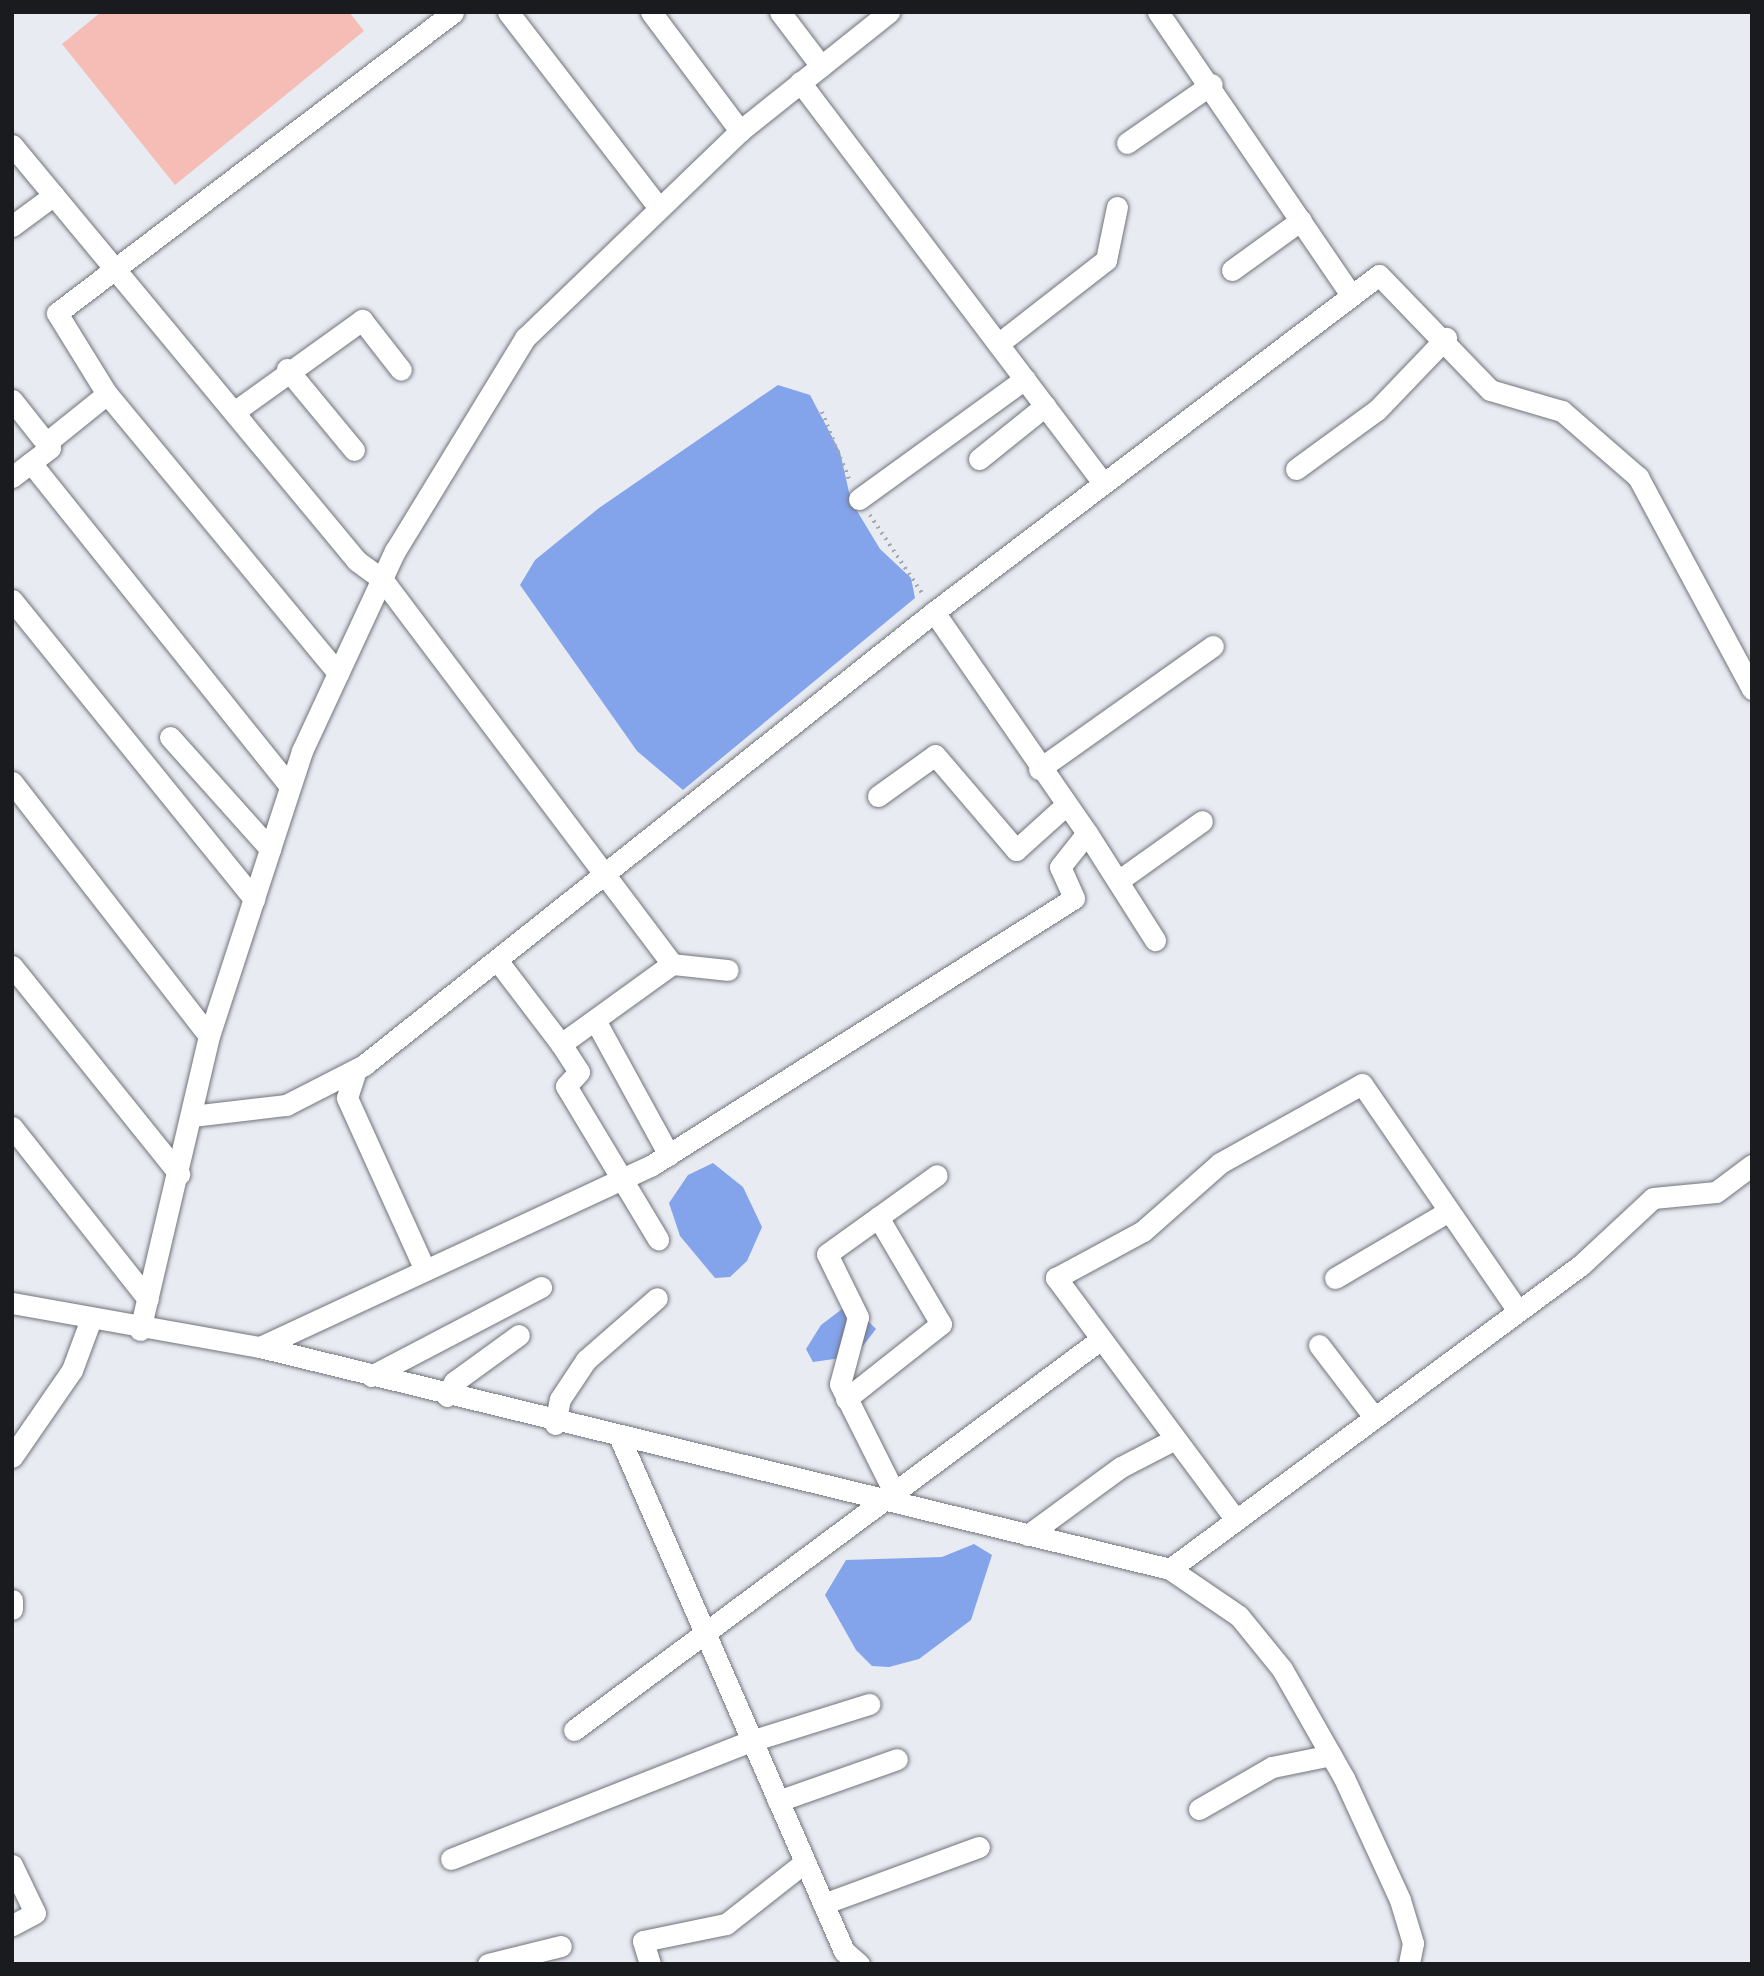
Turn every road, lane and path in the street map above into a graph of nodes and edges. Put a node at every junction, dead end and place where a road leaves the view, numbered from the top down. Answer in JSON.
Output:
{"nodes":[{"id":1,"x":453,"y":12,"type":"edge"},
{"id":2,"x":508,"y":12,"type":"edge"},
{"id":3,"x":651,"y":12,"type":"edge"},
{"id":4,"x":780,"y":12,"type":"edge"},
{"id":5,"x":889,"y":12,"type":"edge"},
{"id":6,"x":1158,"y":12,"type":"edge"},
{"id":7,"x":821,"y":66,"type":"junction"},
{"id":8,"x":800,"y":82,"type":"junction"},
{"id":9,"x":1212,"y":84,"type":"junction"},
{"id":10,"x":740,"y":131,"type":"junction"},
{"id":11,"x":1127,"y":143,"type":"dead end"},
{"id":12,"x":13,"y":147,"type":"edge"},
{"id":13,"x":54,"y":195,"type":"junction"},
{"id":14,"x":1117,"y":206,"type":"dead end"},
{"id":15,"x":659,"y":208,"type":"junction"},
{"id":16,"x":1301,"y":220,"type":"junction"},
{"id":17,"x":12,"y":226,"type":"edge"},
{"id":18,"x":114,"y":268,"type":"junction"},
{"id":19,"x":1232,"y":270,"type":"dead end"},
{"id":20,"x":1350,"y":295,"type":"junction"},
{"id":21,"x":1446,"y":338,"type":"junction"},
{"id":22,"x":998,"y":344,"type":"junction"},
{"id":23,"x":287,"y":369,"type":"junction"},
{"id":24,"x":401,"y":370,"type":"dead end"},
{"id":25,"x":1025,"y":379,"type":"junction"},
{"id":26,"x":107,"y":394,"type":"junction"},
{"id":27,"x":12,"y":400,"type":"edge"},
{"id":28,"x":1045,"y":406,"type":"junction"},
{"id":29,"x":234,"y":412,"type":"junction"},
{"id":30,"x":47,"y":443,"type":"junction"},
{"id":31,"x":355,"y":450,"type":"dead end"},
{"id":32,"x":979,"y":459,"type":"dead end"},
{"id":33,"x":31,"y":463,"type":"junction"},
{"id":34,"x":1296,"y":469,"type":"dead end"},
{"id":35,"x":12,"y":477,"type":"edge"},
{"id":36,"x":1104,"y":483,"type":"junction"},
{"id":37,"x":859,"y":499,"type":"dead end"},
{"id":38,"x":382,"y":579,"type":"junction"},
{"id":39,"x":12,"y":600,"type":"edge"},
{"id":40,"x":934,"y":612,"type":"junction"},
{"id":41,"x":1213,"y":646,"type":"dead end"},
{"id":42,"x":338,"y":673,"type":"junction"},
{"id":43,"x":1752,"y":689,"type":"edge"},
{"id":44,"x":170,"y":737,"type":"dead end"},
{"id":45,"x":1039,"y":769,"type":"junction"},
{"id":46,"x":12,"y":782,"type":"edge"},
{"id":47,"x":290,"y":786,"type":"junction"},
{"id":48,"x":878,"y":796,"type":"dead end"},
{"id":49,"x":1066,"y":805,"type":"junction"},
{"id":50,"x":1202,"y":821,"type":"dead end"},
{"id":51,"x":1087,"y":833,"type":"junction"},
{"id":52,"x":270,"y":849,"type":"junction"},
{"id":53,"x":605,"y":874,"type":"junction"},
{"id":54,"x":1118,"y":881,"type":"junction"},
{"id":55,"x":254,"y":899,"type":"junction"},
{"id":56,"x":1155,"y":940,"type":"dead end"},
{"id":57,"x":497,"y":960,"type":"junction"},
{"id":58,"x":672,"y":964,"type":"junction"},
{"id":59,"x":12,"y":966,"type":"edge"},
{"id":60,"x":728,"y":970,"type":"dead end"},
{"id":61,"x":595,"y":1020,"type":"junction"},
{"id":62,"x":209,"y":1036,"type":"junction"},
{"id":63,"x":561,"y":1044,"type":"junction"},
{"id":64,"x":356,"y":1070,"type":"junction"},
{"id":65,"x":192,"y":1116,"type":"junction"},
{"id":66,"x":12,"y":1127,"type":"edge"},
{"id":67,"x":670,"y":1155,"type":"junction"},
{"id":68,"x":1752,"y":1165,"type":"edge"},
{"id":69,"x":178,"y":1174,"type":"junction"},
{"id":70,"x":937,"y":1175,"type":"dead end"},
{"id":71,"x":618,"y":1181,"type":"junction"},
{"id":72,"x":1442,"y":1214,"type":"dead end"},
{"id":73,"x":878,"y":1217,"type":"junction"},
{"id":74,"x":658,"y":1239,"type":"dead end"},
{"id":75,"x":424,"y":1268,"type":"junction"},
{"id":76,"x":1335,"y":1278,"type":"dead end"},
{"id":77,"x":541,"y":1287,"type":"dead end"},
{"id":78,"x":657,"y":1298,"type":"dead end"},
{"id":79,"x":148,"y":1299,"type":"junction"},
{"id":80,"x":12,"y":1303,"type":"edge"},
{"id":81,"x":1518,"y":1311,"type":"junction"},
{"id":82,"x":91,"y":1320,"type":"junction"},
{"id":83,"x":139,"y":1330,"type":"junction"},
{"id":84,"x":519,"y":1335,"type":"dead end"},
{"id":85,"x":1101,"y":1339,"type":"junction"},
{"id":86,"x":1319,"y":1345,"type":"dead end"},
{"id":87,"x":260,"y":1347,"type":"junction"},
{"id":88,"x":372,"y":1376,"type":"junction"},
{"id":89,"x":447,"y":1396,"type":"junction"},
{"id":90,"x":846,"y":1399,"type":"junction"},
{"id":91,"x":1374,"y":1417,"type":"junction"},
{"id":92,"x":555,"y":1424,"type":"junction"},
{"id":93,"x":618,"y":1436,"type":"junction"},
{"id":94,"x":1175,"y":1439,"type":"junction"},
{"id":95,"x":12,"y":1457,"type":"edge"},
{"id":96,"x":890,"y":1497,"type":"junction"},
{"id":97,"x":1236,"y":1520,"type":"junction"},
{"id":98,"x":1028,"y":1535,"type":"junction"},
{"id":99,"x":1170,"y":1569,"type":"junction"},
{"id":100,"x":12,"y":1600,"type":"edge"},
{"id":101,"x":12,"y":1609,"type":"edge"},
{"id":102,"x":705,"y":1634,"type":"junction"},
{"id":103,"x":869,"y":1704,"type":"dead end"},
{"id":104,"x":574,"y":1730,"type":"dead end"},
{"id":105,"x":751,"y":1741,"type":"junction"},
{"id":106,"x":1331,"y":1755,"type":"junction"},
{"id":107,"x":897,"y":1759,"type":"dead end"},
{"id":108,"x":778,"y":1801,"type":"junction"},
{"id":109,"x":1199,"y":1809,"type":"dead end"},
{"id":110,"x":979,"y":1847,"type":"dead end"},
{"id":111,"x":451,"y":1859,"type":"dead end"},
{"id":112,"x":805,"y":1862,"type":"junction"},
{"id":113,"x":12,"y":1865,"type":"edge"},
{"id":114,"x":823,"y":1904,"type":"junction"},
{"id":115,"x":12,"y":1925,"type":"edge"},
{"id":116,"x":561,"y":1946,"type":"dead end"},
{"id":117,"x":488,"y":1964,"type":"edge"},
{"id":118,"x":650,"y":1964,"type":"edge"},
{"id":119,"x":859,"y":1964,"type":"edge"},
{"id":120,"x":1409,"y":1964,"type":"edge"}],
"edges":[{"from":1,"to":18,"type":"street"},
{"from":2,"to":15,"type":"street"},
{"from":3,"to":10,"type":"street"},
{"from":4,"to":7,"type":"street"},
{"from":5,"to":7,"type":"street"},
{"from":6,"to":9,"type":"street"},
{"from":7,"to":8,"type":"street"},
{"from":8,"to":10,"type":"street"},
{"from":8,"to":22,"type":"street"},
{"from":9,"to":11,"type":"street"},
{"from":9,"to":16,"type":"street"},
{"from":10,"to":15,"type":"street"},
{"from":12,"to":13,"type":"street"},
{"from":13,"to":17,"type":"street"},
{"from":13,"to":18,"type":"street"},
{"from":14,"to":22,"type":"street"},
{"from":15,"to":38,"type":"street"},
{"from":16,"to":19,"type":"street"},
{"from":16,"to":20,"type":"street"},
{"from":18,"to":26,"type":"street"},
{"from":18,"to":29,"type":"street"},
{"from":20,"to":21,"type":"street"},
{"from":20,"to":36,"type":"street"},
{"from":21,"to":34,"type":"street"},
{"from":21,"to":43,"type":"street"},
{"from":22,"to":25,"type":"street"},
{"from":23,"to":24,"type":"street"},
{"from":23,"to":29,"type":"street"},
{"from":23,"to":31,"type":"street"},
{"from":25,"to":28,"type":"street"},
{"from":25,"to":37,"type":"street"},
{"from":26,"to":30,"type":"street"},
{"from":26,"to":42,"type":"street"},
{"from":27,"to":30,"type":"street"},
{"from":28,"to":32,"type":"street"},
{"from":28,"to":36,"type":"street"},
{"from":29,"to":38,"type":"street"},
{"from":30,"to":33,"type":"street"},
{"from":33,"to":35,"type":"street"},
{"from":33,"to":47,"type":"street"},
{"from":36,"to":40,"type":"street"},
{"from":38,"to":42,"type":"street"},
{"from":38,"to":53,"type":"street"},
{"from":39,"to":55,"type":"street"},
{"from":40,"to":45,"type":"street"},
{"from":40,"to":53,"type":"street"},
{"from":41,"to":45,"type":"street"},
{"from":42,"to":47,"type":"street"},
{"from":44,"to":52,"type":"street"},
{"from":45,"to":49,"type":"street"},
{"from":46,"to":62,"type":"street"},
{"from":47,"to":52,"type":"street"},
{"from":48,"to":49,"type":"street"},
{"from":49,"to":51,"type":"street"},
{"from":50,"to":54,"type":"street"},
{"from":51,"to":54,"type":"street"},
{"from":51,"to":67,"type":"street"},
{"from":52,"to":55,"type":"street"},
{"from":53,"to":57,"type":"street"},
{"from":53,"to":58,"type":"street"},
{"from":54,"to":56,"type":"street"},
{"from":55,"to":62,"type":"street"},
{"from":57,"to":63,"type":"street"},
{"from":57,"to":64,"type":"street"},
{"from":58,"to":60,"type":"street"},
{"from":58,"to":61,"type":"street"},
{"from":59,"to":69,"type":"street"},
{"from":61,"to":63,"type":"street"},
{"from":61,"to":67,"type":"street"},
{"from":62,"to":65,"type":"street"},
{"from":63,"to":71,"type":"street"},
{"from":64,"to":65,"type":"street"},
{"from":64,"to":75,"type":"street"},
{"from":65,"to":69,"type":"street"},
{"from":66,"to":79,"type":"street"},
{"from":67,"to":71,"type":"street"},
{"from":68,"to":81,"type":"street"},
{"from":69,"to":79,"type":"street"},
{"from":70,"to":73,"type":"street"},
{"from":71,"to":74,"type":"street"},
{"from":71,"to":75,"type":"street"},
{"from":72,"to":76,"type":"street"},
{"from":73,"to":90,"type":"street"},
{"from":73,"to":90,"type":"street"},
{"from":75,"to":87,"type":"street"},
{"from":77,"to":88,"type":"street"},
{"from":78,"to":92,"type":"street"},
{"from":79,"to":83,"type":"street"},
{"from":80,"to":82,"type":"street"},
{"from":81,"to":85,"type":"street"},
{"from":81,"to":91,"type":"street"},
{"from":82,"to":83,"type":"street"},
{"from":82,"to":95,"type":"street"},
{"from":83,"to":87,"type":"street"},
{"from":84,"to":89,"type":"street"},
{"from":85,"to":94,"type":"street"},
{"from":85,"to":96,"type":"street"},
{"from":86,"to":91,"type":"street"},
{"from":87,"to":88,"type":"street"},
{"from":88,"to":89,"type":"street"},
{"from":89,"to":92,"type":"street"},
{"from":90,"to":96,"type":"street"},
{"from":91,"to":97,"type":"street"},
{"from":92,"to":93,"type":"street"},
{"from":93,"to":96,"type":"street"},
{"from":93,"to":102,"type":"street"},
{"from":94,"to":97,"type":"street"},
{"from":94,"to":98,"type":"street"},
{"from":96,"to":98,"type":"street"},
{"from":96,"to":102,"type":"street"},
{"from":97,"to":99,"type":"street"},
{"from":98,"to":99,"type":"street"},
{"from":99,"to":106,"type":"street"},
{"from":100,"to":101,"type":"street"},
{"from":102,"to":104,"type":"street"},
{"from":102,"to":105,"type":"street"},
{"from":103,"to":105,"type":"street"},
{"from":105,"to":108,"type":"street"},
{"from":105,"to":111,"type":"street"},
{"from":106,"to":109,"type":"street"},
{"from":106,"to":120,"type":"street"},
{"from":107,"to":108,"type":"street"},
{"from":108,"to":112,"type":"street"},
{"from":110,"to":114,"type":"street"},
{"from":112,"to":114,"type":"street"},
{"from":112,"to":118,"type":"street"},
{"from":113,"to":115,"type":"street"},
{"from":114,"to":119,"type":"street"},
{"from":116,"to":117,"type":"street"}]}
